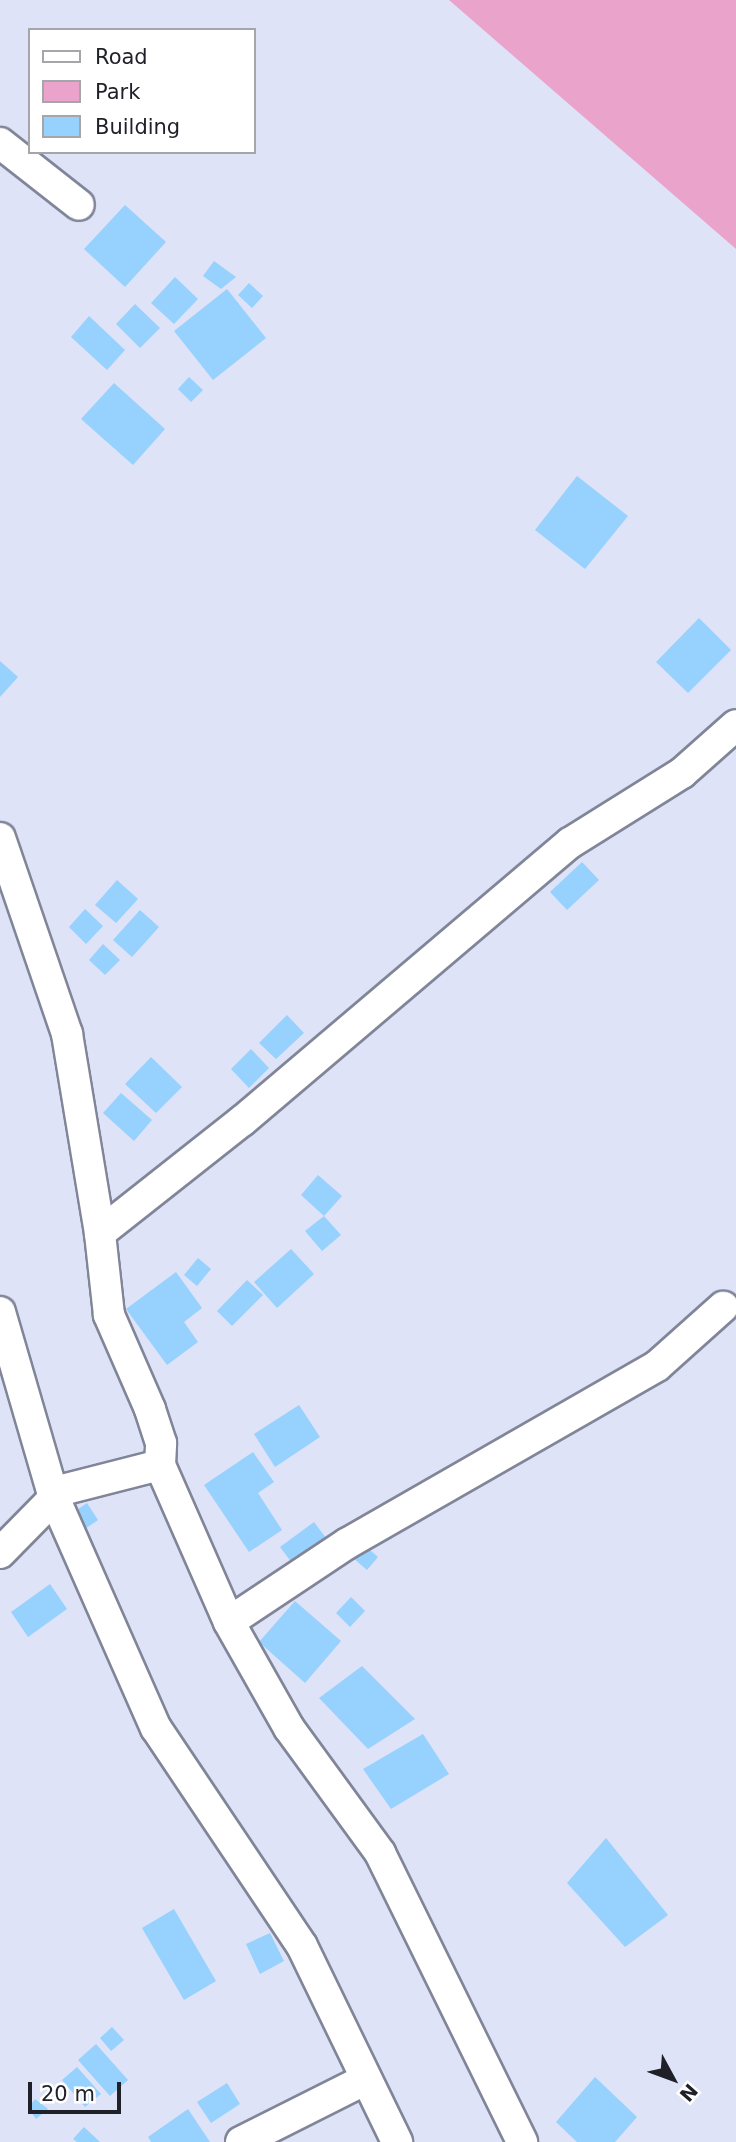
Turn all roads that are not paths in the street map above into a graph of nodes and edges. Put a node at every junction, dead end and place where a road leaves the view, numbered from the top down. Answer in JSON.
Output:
{"nodes":[{"id":1,"x":0,"y":143,"type":"edge"},
{"id":2,"x":79,"y":205,"type":"dead end"},
{"id":3,"x":736,"y":725,"type":"edge"},
{"id":4,"x":0,"y":838,"type":"edge"},
{"id":5,"x":100,"y":1233,"type":"junction"},
{"id":6,"x":723,"y":1307,"type":"dead end"},
{"id":7,"x":0,"y":1312,"type":"edge"},
{"id":8,"x":154,"y":1467,"type":"junction"},
{"id":9,"x":57,"y":1492,"type":"junction"},
{"id":10,"x":0,"y":1552,"type":"edge"},
{"id":11,"x":229,"y":1622,"type":"junction"},
{"id":12,"x":366,"y":2079,"type":"junction"},
{"id":13,"x":241,"y":2142,"type":"edge"},
{"id":14,"x":397,"y":2142,"type":"edge"},
{"id":15,"x":522,"y":2142,"type":"edge"}],
"edges":[{"from":1,"to":2,"type":"street"},
{"from":3,"to":5,"type":"street"},
{"from":4,"to":5,"type":"street"},
{"from":5,"to":8,"type":"street"},
{"from":6,"to":11,"type":"street"},
{"from":7,"to":9,"type":"street"},
{"from":8,"to":9,"type":"street"},
{"from":8,"to":11,"type":"street"},
{"from":9,"to":10,"type":"street"},
{"from":9,"to":12,"type":"street"},
{"from":11,"to":15,"type":"street"},
{"from":12,"to":13,"type":"street"},
{"from":12,"to":14,"type":"street"}]}
